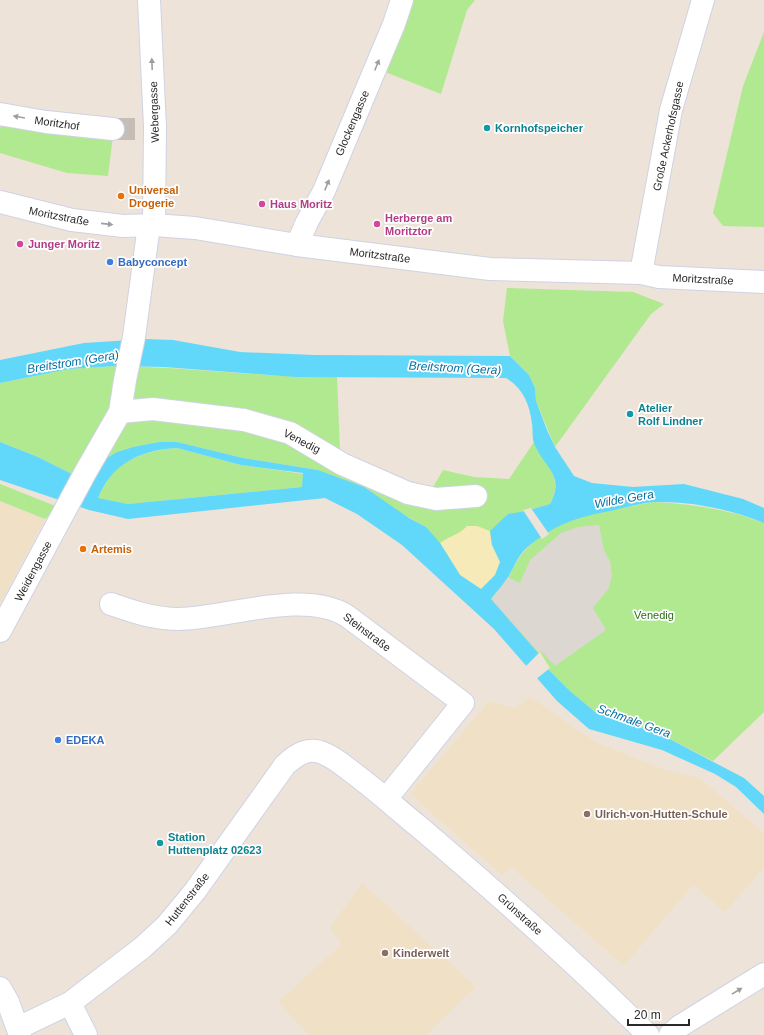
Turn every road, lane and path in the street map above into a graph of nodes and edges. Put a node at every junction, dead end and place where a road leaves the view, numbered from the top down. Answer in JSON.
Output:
{"nodes":[{"id":1,"x":149,"y":0,"type":"edge"},
{"id":2,"x":402,"y":0,"type":"edge"},
{"id":3,"x":703,"y":0,"type":"edge"},
{"id":4,"x":0,"y":114,"type":"edge"},
{"id":5,"x":113,"y":129,"type":"tunnel mouth"},
{"id":6,"x":0,"y":202,"type":"edge"},
{"id":7,"x":152,"y":225,"type":"junction"},
{"id":8,"x":297,"y":244,"type":"junction"},
{"id":9,"x":641,"y":273,"type":"junction"},
{"id":10,"x":764,"y":282,"type":"edge"},
{"id":11,"x":120,"y":412,"type":"junction"},
{"id":12,"x":476,"y":496,"type":"dead end"},
{"id":13,"x":111,"y":604,"type":"dead end"},
{"id":14,"x":0,"y":631,"type":"edge"},
{"id":15,"x":386,"y":799,"type":"junction"},
{"id":16,"x":764,"y":974,"type":"edge"},
{"id":17,"x":0,"y":988,"type":"edge"},
{"id":18,"x":70,"y":1003,"type":"junction"},
{"id":19,"x":19,"y":1032,"type":"edge"},
{"id":20,"x":86,"y":1035,"type":"edge"},
{"id":21,"x":648,"y":1035,"type":"edge"},
{"id":22,"x":670,"y":1035,"type":"edge"}],
"edges":[{"from":7,"to":1,"type":"street","name":"Webergasse","one_way":true},
{"from":8,"to":2,"type":"street","name":"Glockengasse","one_way":true},
{"from":3,"to":9,"type":"street","name":"Große Ackerhofsgasse"},
{"from":5,"to":4,"type":"street","name":"Moritzhof","one_way":true},
{"from":6,"to":7,"type":"street","name":"Moritzstraße","one_way":true},
{"from":7,"to":8,"type":"street","name":"Moritzstraße"},
{"from":7,"to":11,"type":"street"},
{"from":8,"to":9,"type":"street","name":"Moritzstraße"},
{"from":9,"to":10,"type":"street","name":"Moritzstraße"},
{"from":11,"to":12,"type":"street","name":"Venedig"},
{"from":11,"to":14,"type":"street","name":"Weidengasse"},
{"from":13,"to":15,"type":"street","name":"Steinstraße"},
{"from":15,"to":18,"type":"street","name":"Huttenstraße"},
{"from":15,"to":21,"type":"street","name":"Grünstraße"},
{"from":22,"to":16,"type":"street","one_way":true},
{"from":17,"to":19,"type":"street"},
{"from":18,"to":19,"type":"street","name":"Huttenstraße"},
{"from":18,"to":20,"type":"street"}]}
